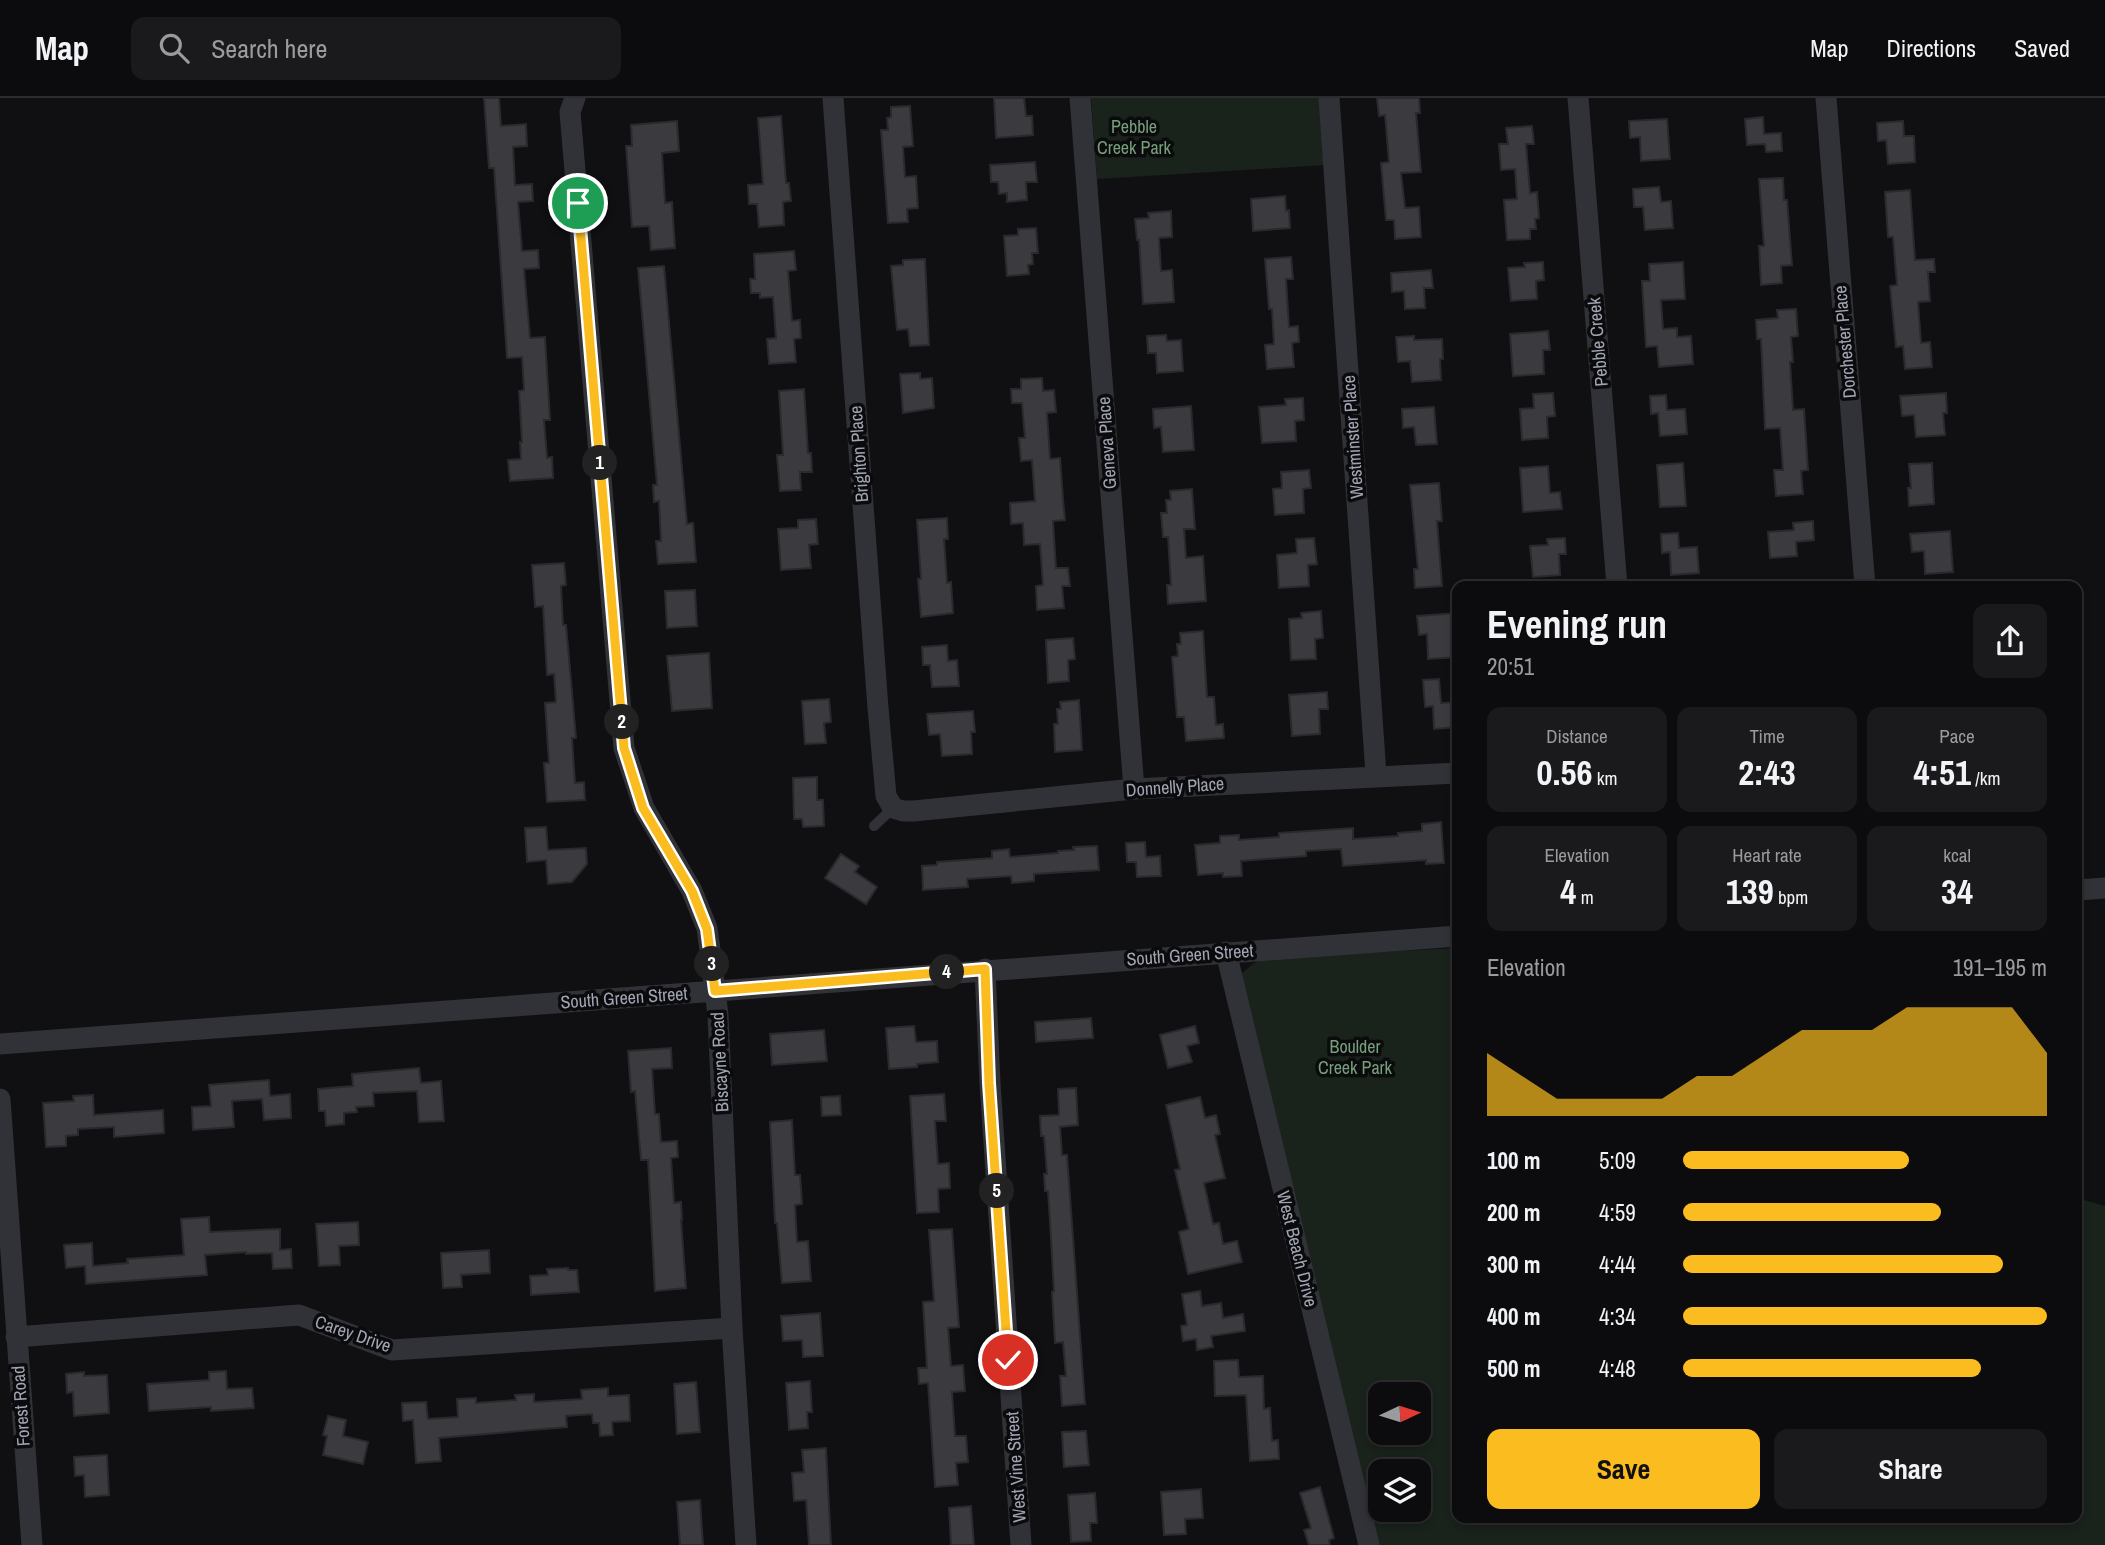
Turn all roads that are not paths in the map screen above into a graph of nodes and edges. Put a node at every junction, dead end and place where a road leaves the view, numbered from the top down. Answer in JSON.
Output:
{"nodes":[{"id":1,"x":575,"y":98,"type":"edge"},
{"id":2,"x":833,"y":98,"type":"edge"},
{"id":3,"x":1080,"y":98,"type":"edge"},
{"id":4,"x":1329,"y":98,"type":"edge"},
{"id":5,"x":1578,"y":98,"type":"edge"},
{"id":6,"x":1826,"y":98,"type":"edge"},
{"id":7,"x":1617,"y":581,"type":"edge"},
{"id":8,"x":1865,"y":581,"type":"edge"},
{"id":9,"x":1452,"y":773,"type":"edge"},
{"id":10,"x":1376,"y":775,"type":"junction"},
{"id":11,"x":1134,"y":789,"type":"junction"},
{"id":12,"x":893,"y":808,"type":"junction"},
{"id":13,"x":874,"y":826,"type":"dead end"},
{"id":14,"x":2105,"y":888,"type":"edge"},
{"id":15,"x":2082,"y":890,"type":"edge"},
{"id":16,"x":1452,"y":936,"type":"edge"},
{"id":17,"x":1226,"y":952,"type":"junction"},
{"id":18,"x":985,"y":969,"type":"junction"},
{"id":19,"x":715,"y":991,"type":"junction"},
{"id":20,"x":0,"y":1044,"type":"edge"},
{"id":21,"x":0,"y":1099,"type":"edge"},
{"id":22,"x":732,"y":1328,"type":"junction"},
{"id":23,"x":16,"y":1336,"type":"junction"},
{"id":24,"x":32,"y":1545,"type":"edge"},
{"id":25,"x":746,"y":1545,"type":"edge"},
{"id":26,"x":1021,"y":1545,"type":"edge"},
{"id":27,"x":1369,"y":1545,"type":"edge"}],
"edges":[{"from":1,"to":19,"type":"street","name":"Biscayne Road"},
{"from":2,"to":12,"type":"street","name":"Brighton Place"},
{"from":3,"to":11,"type":"street","name":"Geneva Place"},
{"from":4,"to":10,"type":"street","name":"Westminster Place"},
{"from":5,"to":7,"type":"street","name":"Pebble Creek"},
{"from":6,"to":8,"type":"street","name":"Dorchester Place"},
{"from":9,"to":10,"type":"street","name":"Donnelly Place"},
{"from":10,"to":11,"type":"street","name":"Donnelly Place"},
{"from":11,"to":12,"type":"street","name":"Donnelly Place"},
{"from":12,"to":13,"type":"lane"},
{"from":14,"to":15,"type":"street"},
{"from":16,"to":17,"type":"street","name":"South Green Street"},
{"from":17,"to":18,"type":"street","name":"South Green Street"},
{"from":17,"to":27,"type":"street","name":"West Beach Drive"},
{"from":18,"to":19,"type":"street","name":"South Green Street"},
{"from":18,"to":26,"type":"street","name":"West Vine Street"},
{"from":19,"to":20,"type":"street","name":"South Green Street"},
{"from":19,"to":22,"type":"street","name":"Biscayne Road"},
{"from":21,"to":23,"type":"street","name":"Forest Road"},
{"from":22,"to":23,"type":"street","name":"Carey Drive"},
{"from":22,"to":25,"type":"street","name":"Biscayne Road"},
{"from":23,"to":24,"type":"street","name":"Forest Road"}]}
